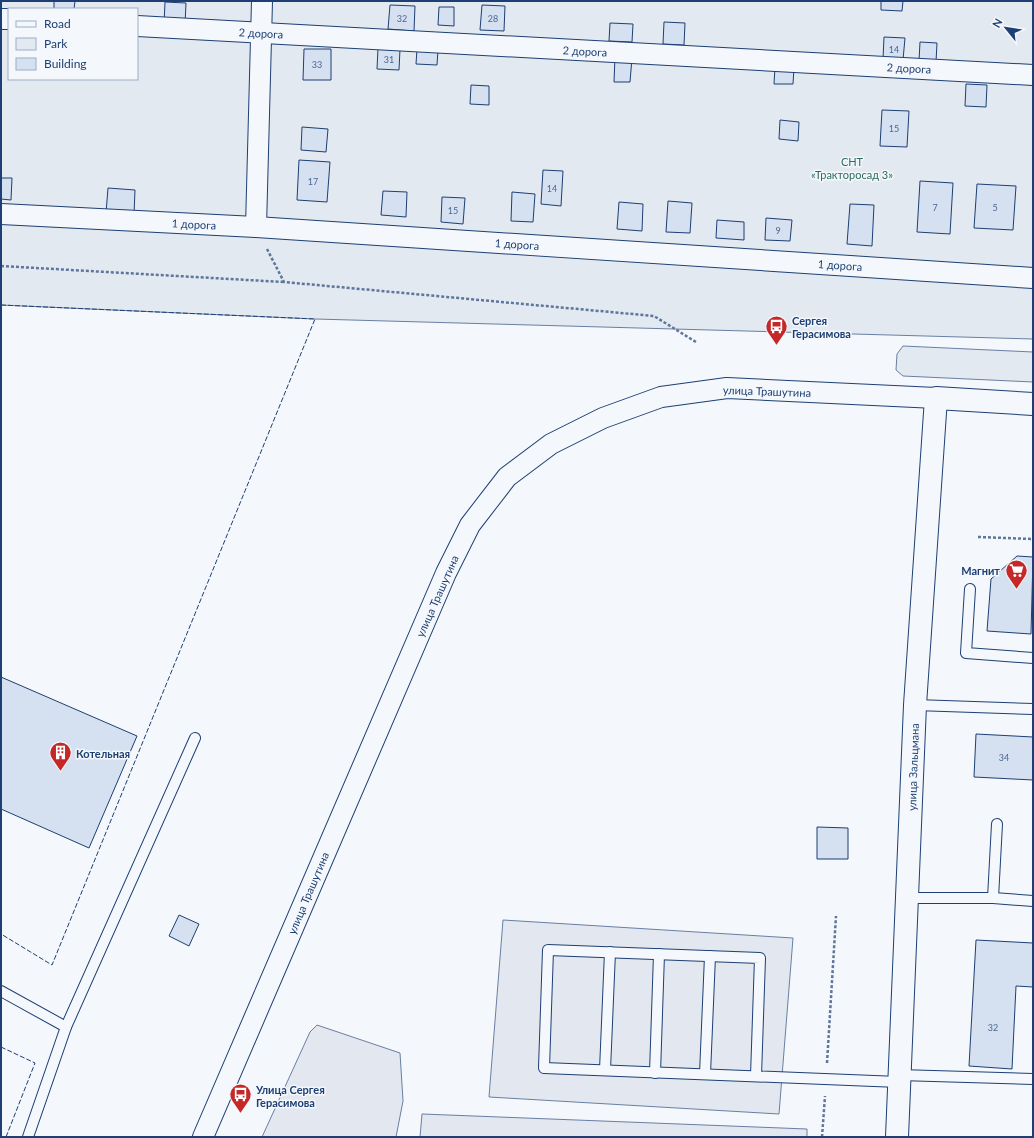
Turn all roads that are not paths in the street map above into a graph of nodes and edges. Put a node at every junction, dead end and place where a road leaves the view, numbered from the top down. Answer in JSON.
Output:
{"nodes":[{"id":1,"x":262,"y":1,"type":"edge"},
{"id":2,"x":138,"y":26,"type":"edge"},
{"id":3,"x":261,"y":33,"type":"junction"},
{"id":4,"x":1033,"y":75,"type":"edge"},
{"id":5,"x":1,"y":214,"type":"edge"},
{"id":6,"x":256,"y":228,"type":"junction"},
{"id":7,"x":1033,"y":278,"type":"edge"},
{"id":8,"x":936,"y":398,"type":"junction"},
{"id":9,"x":1033,"y":404,"type":"edge"},
{"id":10,"x":970,"y":589,"type":"dead end"},
{"id":11,"x":1033,"y":658,"type":"edge"},
{"id":12,"x":915,"y":705,"type":"junction"},
{"id":13,"x":1033,"y":709,"type":"edge"},
{"id":14,"x":195,"y":738,"type":"dead end"},
{"id":15,"x":997,"y":824,"type":"dead end"},
{"id":16,"x":908,"y":898,"type":"junction"},
{"id":17,"x":993,"y":898,"type":"junction"},
{"id":18,"x":1033,"y":901,"type":"edge"},
{"id":19,"x":610,"y":952,"type":"junction"},
{"id":20,"x":659,"y":954,"type":"junction"},
{"id":21,"x":710,"y":956,"type":"junction"},
{"id":22,"x":1,"y":991,"type":"edge"},
{"id":23,"x":66,"y":1027,"type":"junction"},
{"id":24,"x":605,"y":1070,"type":"junction"},
{"id":25,"x":655,"y":1072,"type":"junction"},
{"id":26,"x":705,"y":1074,"type":"junction"},
{"id":27,"x":756,"y":1076,"type":"junction"},
{"id":28,"x":899,"y":1078,"type":"junction"},
{"id":29,"x":1033,"y":1079,"type":"edge"},
{"id":30,"x":28,"y":1137,"type":"edge"},
{"id":31,"x":203,"y":1137,"type":"edge"},
{"id":32,"x":897,"y":1137,"type":"edge"}],
"edges":[{"from":1,"to":3,"type":"street"},
{"from":2,"to":3,"type":"street","name":"2 дорога"},
{"from":3,"to":4,"type":"street","name":"2 дорога"},
{"from":3,"to":6,"type":"street"},
{"from":5,"to":6,"type":"street","name":"1 дорога"},
{"from":6,"to":7,"type":"street","name":"1 дорога"},
{"from":8,"to":9,"type":"street"},
{"from":8,"to":12,"type":"street","name":"улица Зальцмана"},
{"from":8,"to":31,"type":"street","name":"улица Трашутина"},
{"from":10,"to":11,"type":"lane"},
{"from":12,"to":13,"type":"lane"},
{"from":12,"to":16,"type":"street","name":"улица Зальцмана"},
{"from":14,"to":23,"type":"lane"},
{"from":15,"to":17,"type":"lane"},
{"from":16,"to":17,"type":"lane"},
{"from":16,"to":28,"type":"street","name":"улица Зальцмана"},
{"from":17,"to":18,"type":"lane"},
{"from":19,"to":20,"type":"lane"},
{"from":19,"to":24,"type":"lane"},
{"from":19,"to":24,"type":"lane"},
{"from":20,"to":21,"type":"lane"},
{"from":20,"to":25,"type":"lane"},
{"from":21,"to":26,"type":"lane"},
{"from":21,"to":27,"type":"lane"},
{"from":22,"to":23,"type":"lane"},
{"from":23,"to":30,"type":"lane"},
{"from":24,"to":25,"type":"lane"},
{"from":25,"to":26,"type":"lane"},
{"from":26,"to":27,"type":"lane"},
{"from":27,"to":28,"type":"lane"},
{"from":28,"to":29,"type":"lane"},
{"from":28,"to":32,"type":"street","name":"улица Зальцмана"}]}
